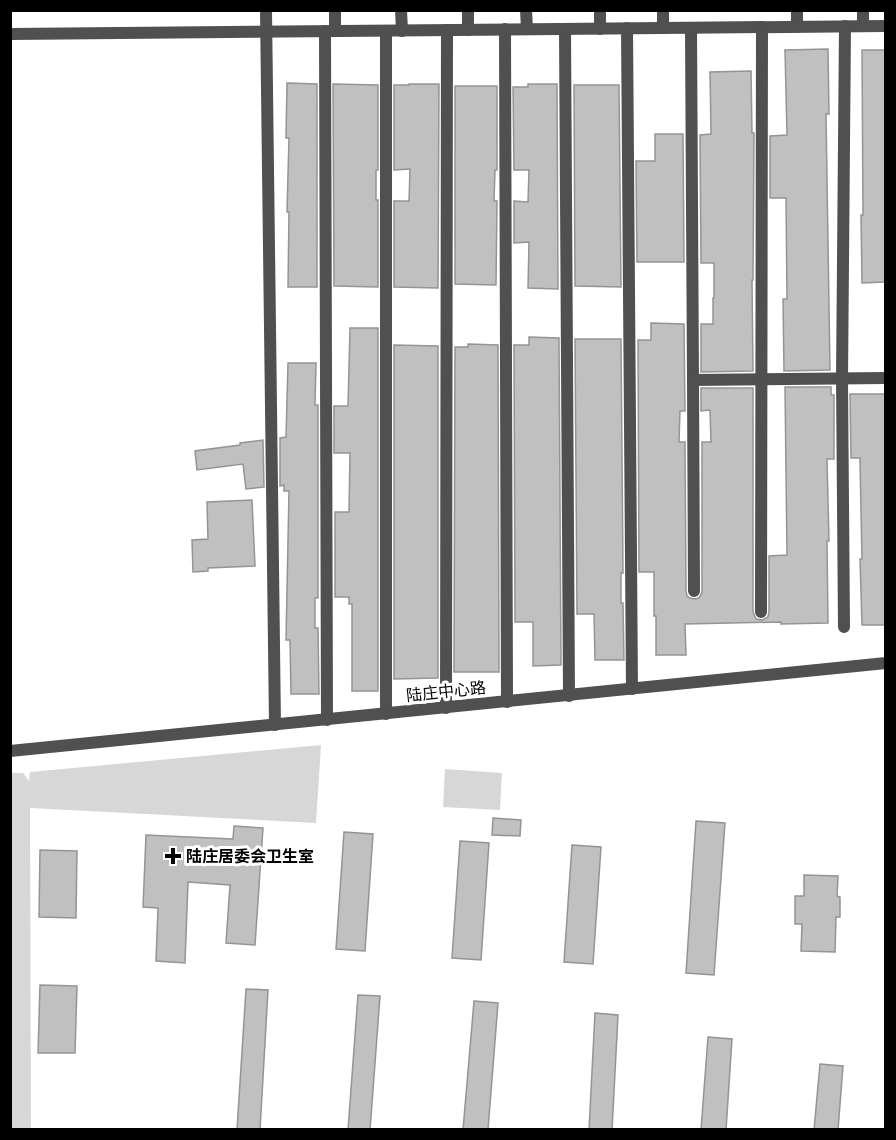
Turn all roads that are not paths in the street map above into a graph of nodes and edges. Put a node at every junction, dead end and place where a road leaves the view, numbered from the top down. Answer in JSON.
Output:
{"nodes":[{"id":1,"x":266,"y":10,"type":"edge"},
{"id":2,"x":335,"y":10,"type":"edge"},
{"id":3,"x":402,"y":10,"type":"edge"},
{"id":4,"x":468,"y":10,"type":"edge"},
{"id":5,"x":526,"y":10,"type":"edge"},
{"id":6,"x":600,"y":10,"type":"edge"},
{"id":7,"x":663,"y":10,"type":"edge"},
{"id":8,"x":797,"y":10,"type":"edge"},
{"id":9,"x":863,"y":10,"type":"edge"},
{"id":10,"x":844,"y":26,"type":"junction"},
{"id":11,"x":862,"y":26,"type":"junction"},
{"id":12,"x":885,"y":26,"type":"edge"},
{"id":13,"x":762,"y":27,"type":"junction"},
{"id":14,"x":797,"y":27,"type":"junction"},
{"id":15,"x":627,"y":28,"type":"junction"},
{"id":16,"x":663,"y":28,"type":"junction"},
{"id":17,"x":691,"y":28,"type":"junction"},
{"id":18,"x":505,"y":29,"type":"junction"},
{"id":19,"x":527,"y":29,"type":"junction"},
{"id":20,"x":565,"y":29,"type":"junction"},
{"id":21,"x":600,"y":29,"type":"junction"},
{"id":22,"x":447,"y":30,"type":"junction"},
{"id":23,"x":468,"y":30,"type":"junction"},
{"id":24,"x":330,"y":31,"type":"junction"},
{"id":25,"x":386,"y":31,"type":"junction"},
{"id":26,"x":402,"y":31,"type":"junction"},
{"id":27,"x":266,"y":32,"type":"junction"},
{"id":28,"x":10,"y":34,"type":"edge"},
{"id":29,"x":885,"y":378,"type":"edge"},
{"id":30,"x":842,"y":379,"type":"junction"},
{"id":31,"x":693,"y":380,"type":"junction"},
{"id":32,"x":762,"y":380,"type":"junction"},
{"id":33,"x":694,"y":591,"type":"dead end"},
{"id":34,"x":762,"y":612,"type":"dead end"},
{"id":35,"x":844,"y":627,"type":"dead end"},
{"id":36,"x":885,"y":663,"type":"edge"},
{"id":37,"x":632,"y":689,"type":"junction"},
{"id":38,"x":568,"y":696,"type":"junction"},
{"id":39,"x":507,"y":702,"type":"junction"},
{"id":40,"x":446,"y":708,"type":"junction"},
{"id":41,"x":386,"y":714,"type":"junction"},
{"id":42,"x":327,"y":720,"type":"junction"},
{"id":43,"x":275,"y":725,"type":"junction"},
{"id":44,"x":10,"y":751,"type":"edge"}],
"edges":[{"from":1,"to":27,"type":"street"},
{"from":2,"to":24,"type":"street"},
{"from":3,"to":26,"type":"street"},
{"from":4,"to":23,"type":"street"},
{"from":5,"to":19,"type":"street"},
{"from":6,"to":21,"type":"street"},
{"from":7,"to":16,"type":"street"},
{"from":8,"to":14,"type":"street"},
{"from":9,"to":11,"type":"street"},
{"from":10,"to":11,"type":"street"},
{"from":10,"to":14,"type":"street"},
{"from":10,"to":30,"type":"street"},
{"from":11,"to":12,"type":"street"},
{"from":13,"to":14,"type":"street"},
{"from":13,"to":17,"type":"street"},
{"from":13,"to":32,"type":"street"},
{"from":15,"to":16,"type":"street"},
{"from":15,"to":21,"type":"street"},
{"from":15,"to":37,"type":"street"},
{"from":16,"to":17,"type":"street"},
{"from":17,"to":31,"type":"street"},
{"from":18,"to":19,"type":"street"},
{"from":18,"to":23,"type":"street"},
{"from":18,"to":39,"type":"street"},
{"from":19,"to":20,"type":"street"},
{"from":20,"to":21,"type":"street"},
{"from":20,"to":38,"type":"street"},
{"from":22,"to":23,"type":"street"},
{"from":22,"to":26,"type":"street"},
{"from":22,"to":40,"type":"street"},
{"from":24,"to":25,"type":"street"},
{"from":24,"to":27,"type":"street"},
{"from":24,"to":42,"type":"street"},
{"from":25,"to":26,"type":"street"},
{"from":25,"to":41,"type":"street"},
{"from":27,"to":28,"type":"street"},
{"from":27,"to":43,"type":"street"},
{"from":29,"to":30,"type":"street"},
{"from":30,"to":32,"type":"street"},
{"from":30,"to":35,"type":"street"},
{"from":31,"to":32,"type":"street"},
{"from":31,"to":33,"type":"street"},
{"from":32,"to":34,"type":"street"},
{"from":36,"to":37,"type":"street","name":"陆庄中心路"},
{"from":37,"to":38,"type":"street","name":"陆庄中心路"},
{"from":38,"to":39,"type":"street","name":"陆庄中心路"},
{"from":39,"to":40,"type":"street","name":"陆庄中心路"},
{"from":40,"to":41,"type":"street","name":"陆庄中心路"},
{"from":41,"to":42,"type":"street","name":"陆庄中心路"},
{"from":42,"to":43,"type":"street","name":"陆庄中心路"},
{"from":43,"to":44,"type":"street","name":"陆庄中心路"}]}
